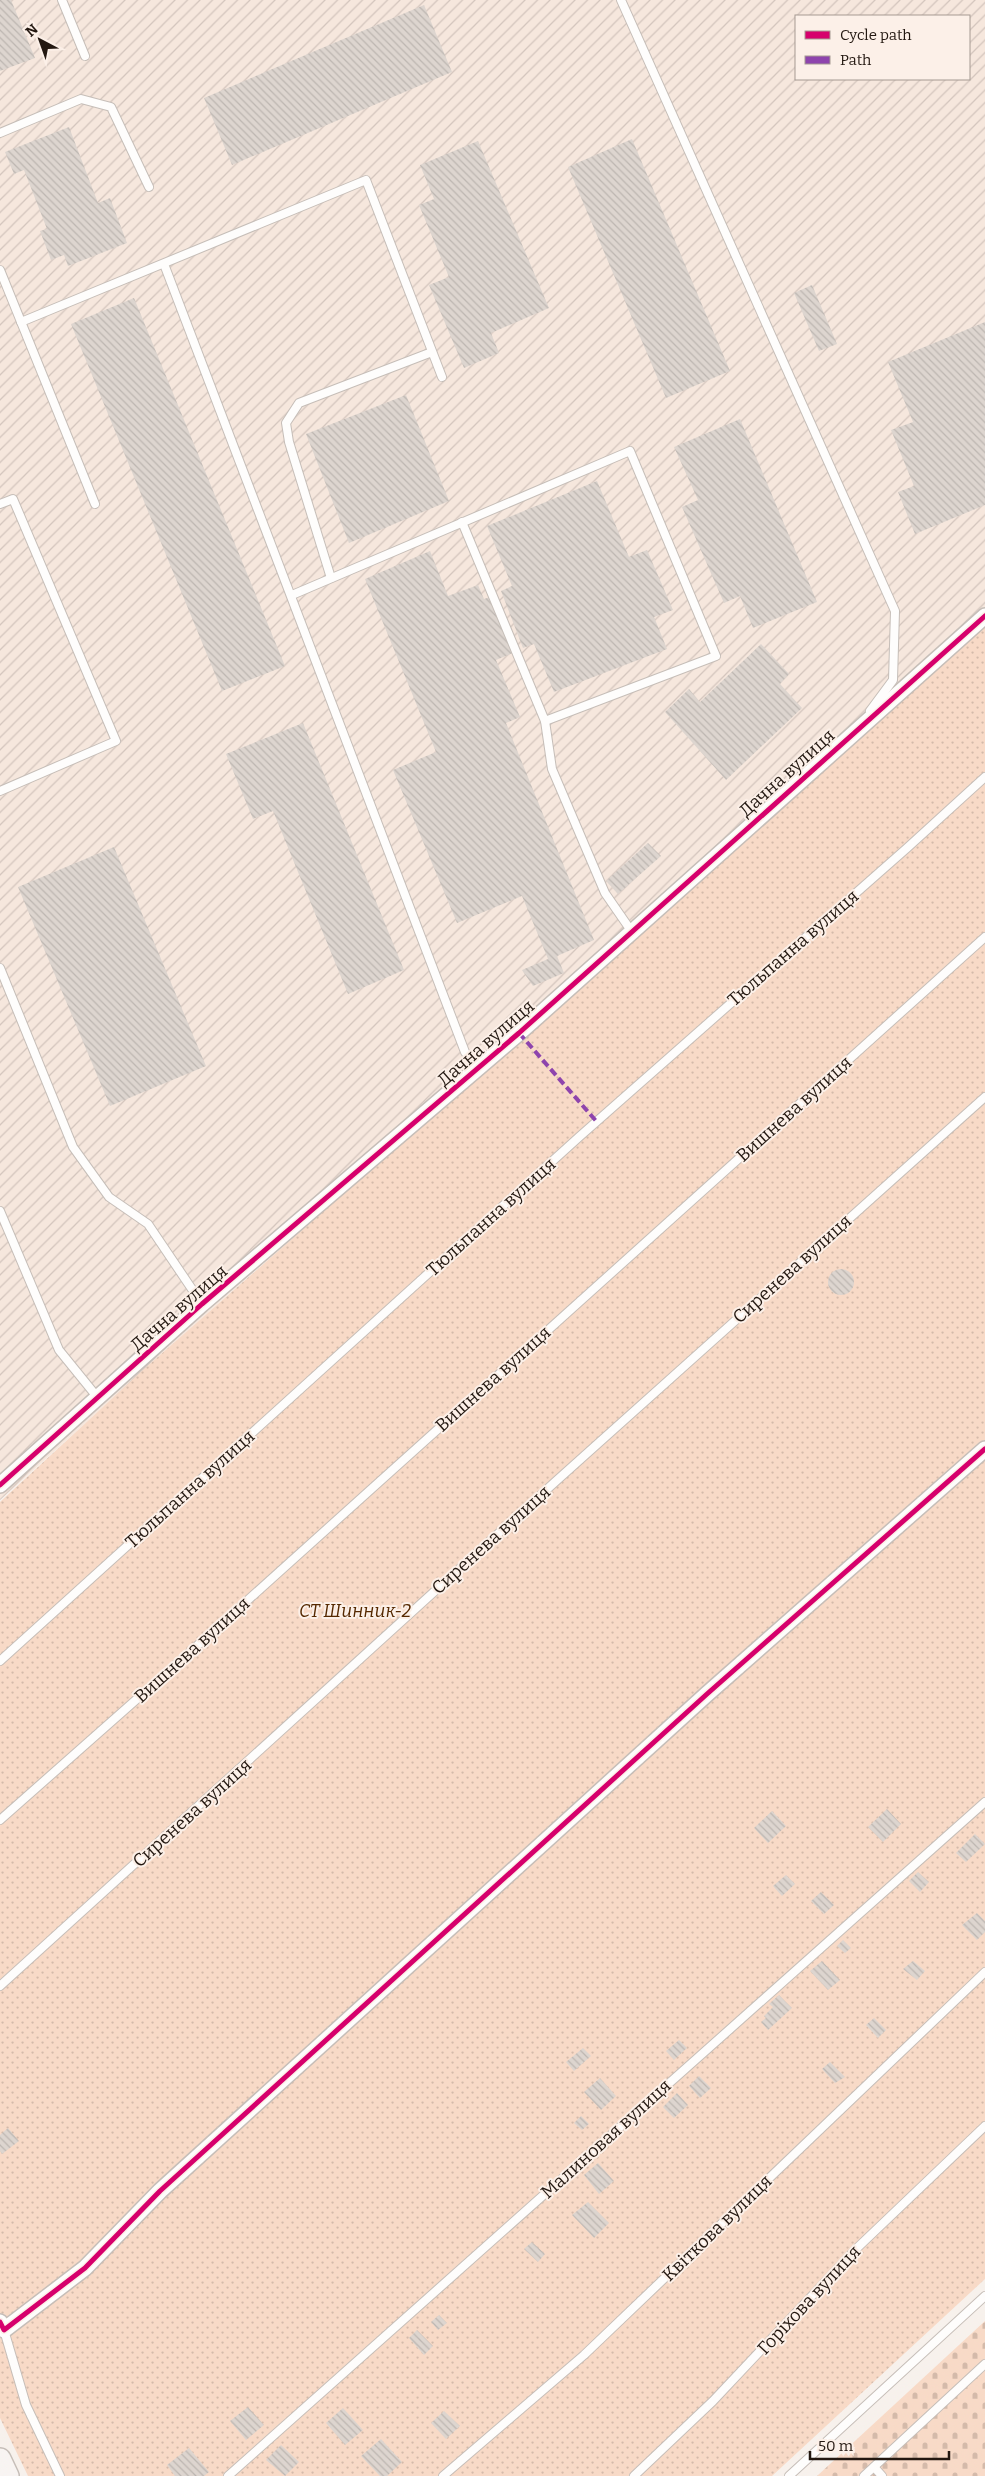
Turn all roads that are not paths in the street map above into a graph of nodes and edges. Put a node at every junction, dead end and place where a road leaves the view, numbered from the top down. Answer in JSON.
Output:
{"nodes":[{"id":1,"x":62,"y":0,"type":"edge"},
{"id":2,"x":621,"y":0,"type":"edge"},
{"id":3,"x":85,"y":56,"type":"dead end"},
{"id":4,"x":0,"y":133,"type":"edge"},
{"id":5,"x":149,"y":187,"type":"dead end"},
{"id":6,"x":164,"y":264,"type":"junction"},
{"id":7,"x":0,"y":270,"type":"edge"},
{"id":8,"x":22,"y":322,"type":"junction"},
{"id":9,"x":432,"y":352,"type":"junction"},
{"id":10,"x":442,"y":377,"type":"dead end"},
{"id":11,"x":0,"y":504,"type":"edge"},
{"id":12,"x":95,"y":504,"type":"dead end"},
{"id":13,"x":462,"y":522,"type":"junction"},
{"id":14,"x":331,"y":578,"type":"junction"},
{"id":15,"x":292,"y":595,"type":"junction"},
{"id":16,"x":985,"y":616,"type":"edge"},
{"id":17,"x":545,"y":720,"type":"junction"},
{"id":18,"x":857,"y":729,"type":"junction"},
{"id":19,"x":985,"y":777,"type":"edge"},
{"id":20,"x":0,"y":791,"type":"edge"},
{"id":21,"x":632,"y":932,"type":"junction"},
{"id":22,"x":985,"y":938,"type":"edge"},
{"id":23,"x":0,"y":968,"type":"edge"},
{"id":24,"x":477,"y":1069,"type":"junction"},
{"id":25,"x":985,"y":1097,"type":"edge"},
{"id":26,"x":0,"y":1211,"type":"edge"},
{"id":27,"x":202,"y":1304,"type":"junction"},
{"id":28,"x":98,"y":1398,"type":"junction"},
{"id":29,"x":985,"y":1449,"type":"edge"},
{"id":30,"x":0,"y":1485,"type":"edge"},
{"id":31,"x":0,"y":1661,"type":"edge"},
{"id":32,"x":985,"y":1802,"type":"edge"},
{"id":33,"x":0,"y":1820,"type":"edge"},
{"id":34,"x":985,"y":1972,"type":"edge"},
{"id":35,"x":0,"y":1986,"type":"edge"},
{"id":36,"x":985,"y":2126,"type":"edge"},
{"id":37,"x":985,"y":2296,"type":"edge"},
{"id":38,"x":2,"y":2326,"type":"edge"},
{"id":39,"x":985,"y":2364,"type":"edge"},
{"id":40,"x":0,"y":2459,"type":"edge"},
{"id":41,"x":874,"y":2467,"type":"junction"},
{"id":42,"x":8,"y":2476,"type":"edge"},
{"id":43,"x":60,"y":2476,"type":"edge"},
{"id":44,"x":228,"y":2476,"type":"edge"},
{"id":45,"x":443,"y":2476,"type":"edge"},
{"id":46,"x":634,"y":2476,"type":"edge"},
{"id":47,"x":789,"y":2476,"type":"edge"},
{"id":48,"x":864,"y":2476,"type":"edge"},
{"id":49,"x":882,"y":2476,"type":"edge"}],
"edges":[{"from":1,"to":3,"type":"lane"},
{"from":2,"to":18,"type":"lane"},
{"from":4,"to":5,"type":"lane"},
{"from":6,"to":8,"type":"lane"},
{"from":6,"to":9,"type":"lane"},
{"from":6,"to":15,"type":"lane"},
{"from":7,"to":8,"type":"lane"},
{"from":8,"to":12,"type":"lane"},
{"from":9,"to":10,"type":"lane"},
{"from":9,"to":14,"type":"lane"},
{"from":11,"to":20,"type":"lane"},
{"from":13,"to":14,"type":"lane"},
{"from":13,"to":17,"type":"lane"},
{"from":13,"to":17,"type":"lane"},
{"from":14,"to":15,"type":"lane"},
{"from":15,"to":24,"type":"lane"},
{"from":16,"to":18,"type":"street","name":"Дачна вулиця"},
{"from":17,"to":21,"type":"lane"},
{"from":18,"to":21,"type":"street","name":"Дачна вулиця"},
{"from":19,"to":31,"type":"lane","name":"Тюльпанна вулиця"},
{"from":21,"to":24,"type":"street","name":"Дачна вулиця"},
{"from":22,"to":33,"type":"lane","name":"Вишнева вулиця"},
{"from":23,"to":27,"type":"lane"},
{"from":24,"to":27,"type":"street","name":"Дачна вулиця"},
{"from":25,"to":35,"type":"lane","name":"Сиренева вулиця"},
{"from":26,"to":28,"type":"lane"},
{"from":27,"to":28,"type":"street","name":"Дачна вулиця"},
{"from":28,"to":30,"type":"street","name":"Дачна вулиця"},
{"from":29,"to":38,"type":"street"},
{"from":32,"to":44,"type":"lane","name":"Малиновая вулиця"},
{"from":34,"to":45,"type":"lane","name":"Квіткова вулиця"},
{"from":36,"to":46,"type":"lane","name":"Горіхова вулиця"},
{"from":37,"to":47,"type":"lane"},
{"from":38,"to":43,"type":"lane"},
{"from":39,"to":41,"type":"lane"},
{"from":40,"to":42,"type":"main road"},
{"from":41,"to":48,"type":"lane"},
{"from":41,"to":49,"type":"lane"}]}
